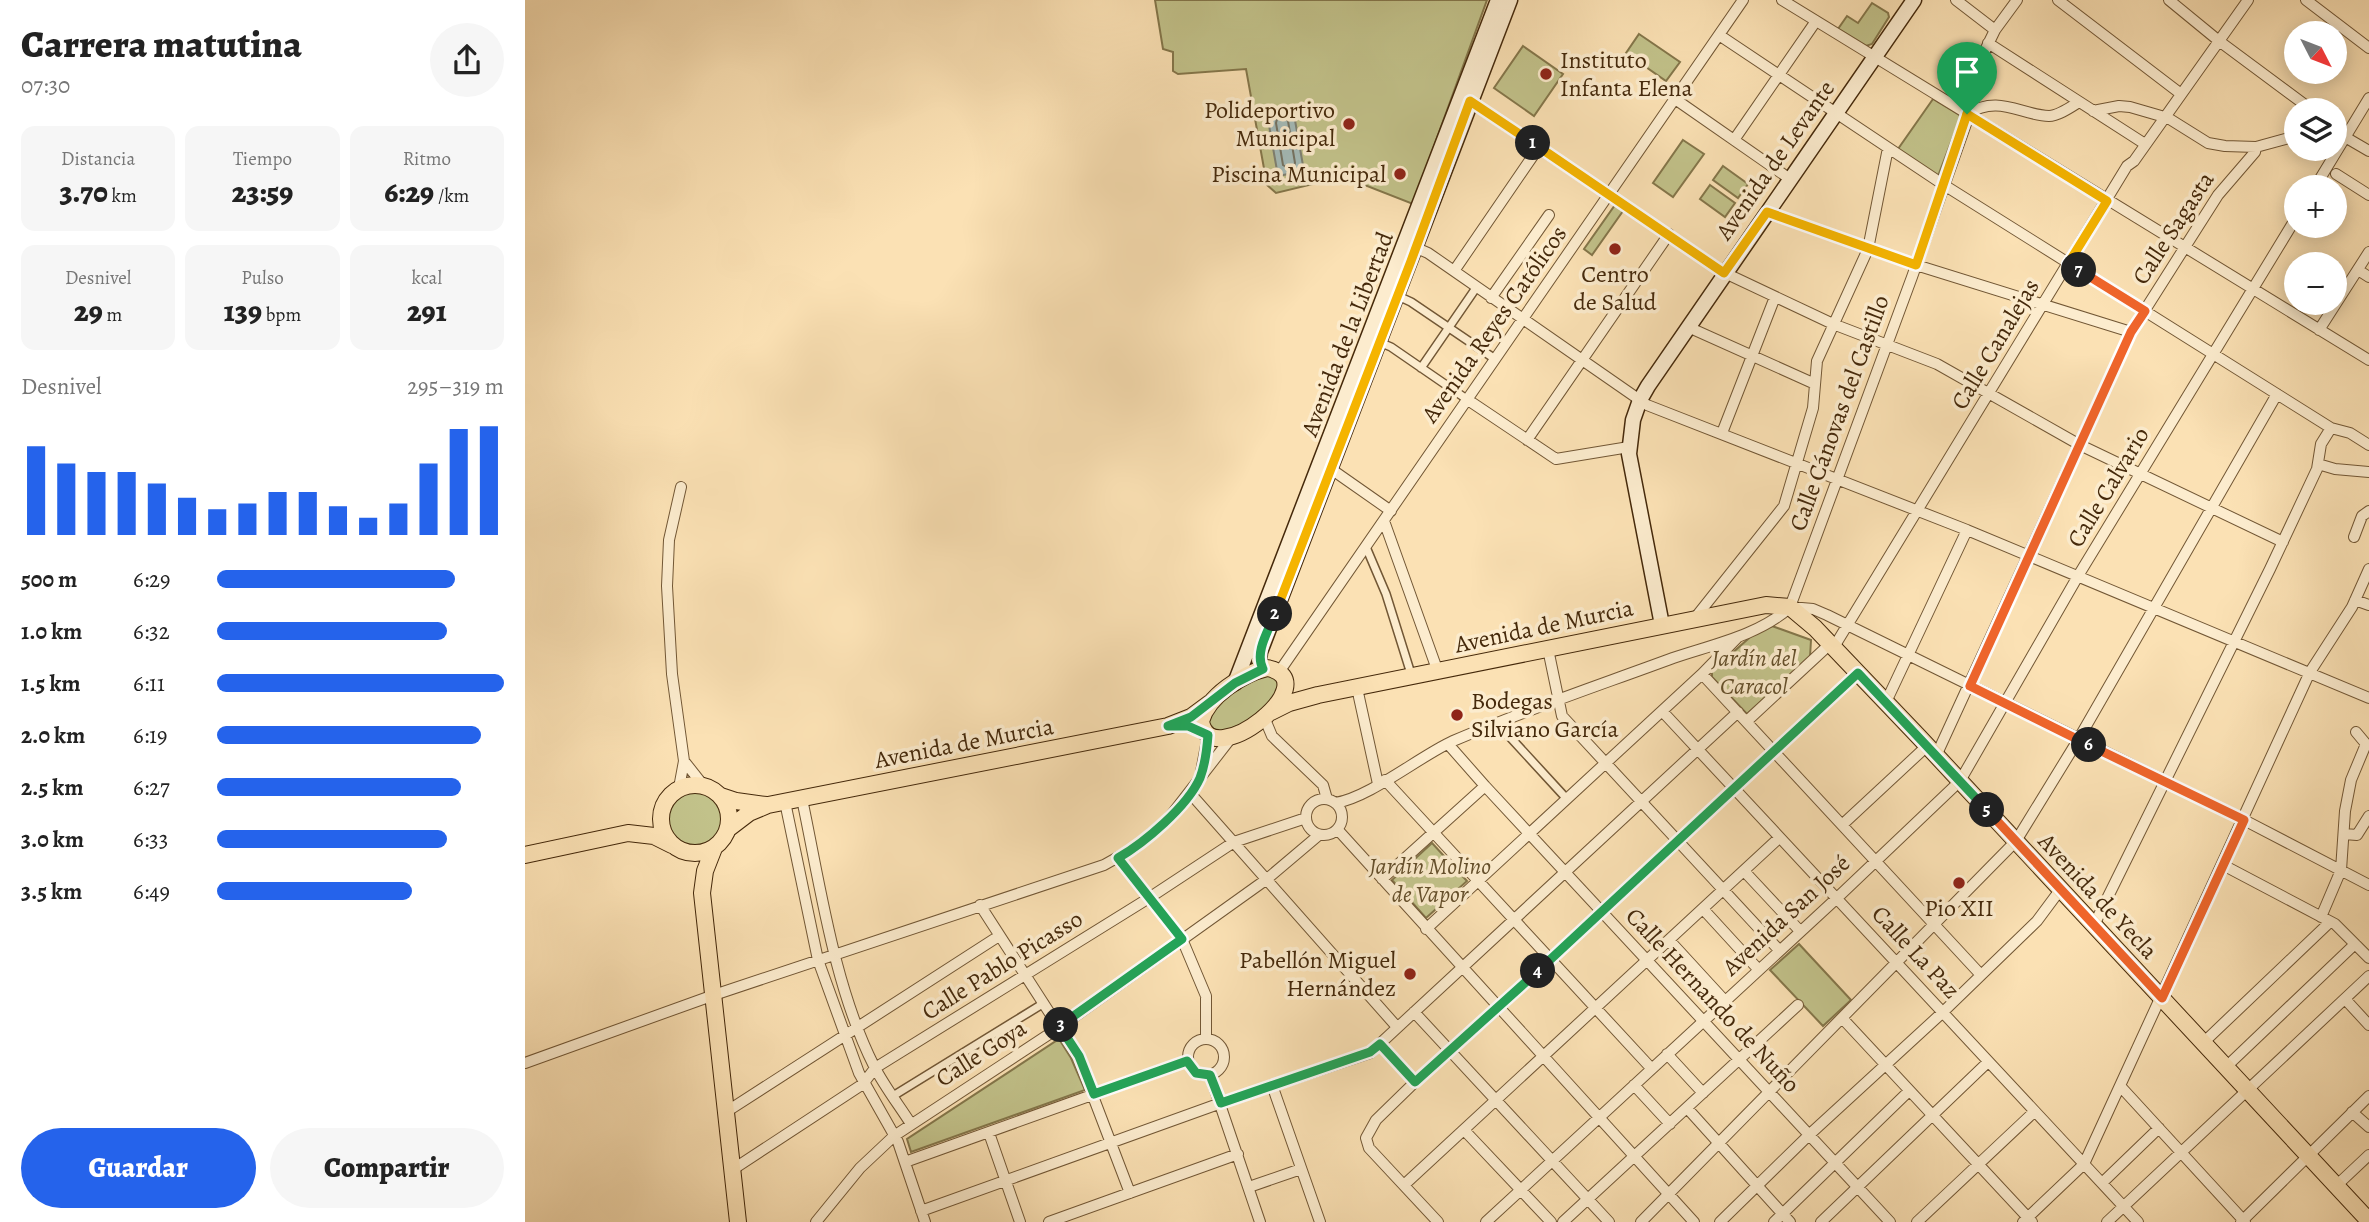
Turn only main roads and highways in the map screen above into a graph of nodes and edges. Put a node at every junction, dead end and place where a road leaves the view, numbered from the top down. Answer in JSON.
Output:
{"nodes":[{"id":1,"x":1498,"y":0,"type":"edge"},
{"id":2,"x":1510,"y":0,"type":"edge"},
{"id":3,"x":1914,"y":0,"type":"edge"},
{"id":4,"x":1466,"y":99,"type":"junction"},
{"id":5,"x":1411,"y":246,"type":"junction"},
{"id":6,"x":1790,"y":607,"type":"joint"},
{"id":7,"x":1662,"y":625,"type":"junction"},
{"id":8,"x":1276,"y":675,"type":"junction"},
{"id":9,"x":1235,"y":683,"type":"junction"},
{"id":10,"x":1313,"y":696,"type":"junction"},
{"id":11,"x":1210,"y":703,"type":"junction"},
{"id":12,"x":1267,"y":714,"type":"junction"},
{"id":13,"x":1168,"y":726,"type":"junction"},
{"id":14,"x":1207,"y":734,"type":"junction"},
{"id":15,"x":721,"y":796,"type":"junction"},
{"id":16,"x":665,"y":802,"type":"junction"},
{"id":17,"x":768,"y":805,"type":"junction"},
{"id":18,"x":728,"y":830,"type":"junction"},
{"id":19,"x":628,"y":833,"type":"junction"},
{"id":20,"x":676,"y":848,"type":"junction"},
{"id":21,"x":714,"y":848,"type":"junction"},
{"id":22,"x":525,"y":855,"type":"edge"},
{"id":23,"x":702,"y":893,"type":"junction"},
{"id":24,"x":2369,"y":1221,"type":"edge"},
{"id":25,"x":738,"y":1222,"type":"edge"}],
"edges":[{"from":1,"to":4,"type":"main road"},
{"from":2,"to":4,"type":"main road"},
{"from":3,"to":7,"type":"main road","name":"Avenida de Levante"},
{"from":4,"to":5,"type":"main road"},
{"from":5,"to":8,"type":"main road"},
{"from":5,"to":9,"type":"main road","name":"Avenida de la Libertad"},
{"from":6,"to":7,"type":"main road","name":"Avenida de Murcia"},
{"from":6,"to":24,"type":"main road","name":"Avenida de Yecla"},
{"from":7,"to":10,"type":"main road","name":"Avenida de Murcia"},
{"from":8,"to":9,"type":"main road"},
{"from":8,"to":10,"type":"main road"},
{"from":8,"to":12,"type":"main road"},
{"from":9,"to":11,"type":"main road"},
{"from":10,"to":12,"type":"main road","name":"Avenida de Murcia"},
{"from":11,"to":13,"type":"main road"},
{"from":11,"to":14,"type":"main road"},
{"from":12,"to":14,"type":"main road","name":"Avenida de Murcia"},
{"from":13,"to":14,"type":"main road"},
{"from":13,"to":17,"type":"main road","name":"Avenida de Murcia"},
{"from":15,"to":16,"type":"main road"},
{"from":15,"to":17,"type":"main road","name":"Avenida de Murcia"},
{"from":15,"to":18,"type":"main road"},
{"from":16,"to":19,"type":"main road"},
{"from":16,"to":20,"type":"main road"},
{"from":17,"to":18,"type":"main road","name":"Avenida de Murcia"},
{"from":18,"to":21,"type":"main road"},
{"from":19,"to":20,"type":"main road"},
{"from":19,"to":22,"type":"main road"},
{"from":20,"to":21,"type":"main road"},
{"from":20,"to":23,"type":"main road"},
{"from":21,"to":23,"type":"main road"},
{"from":23,"to":25,"type":"main road"}]}
